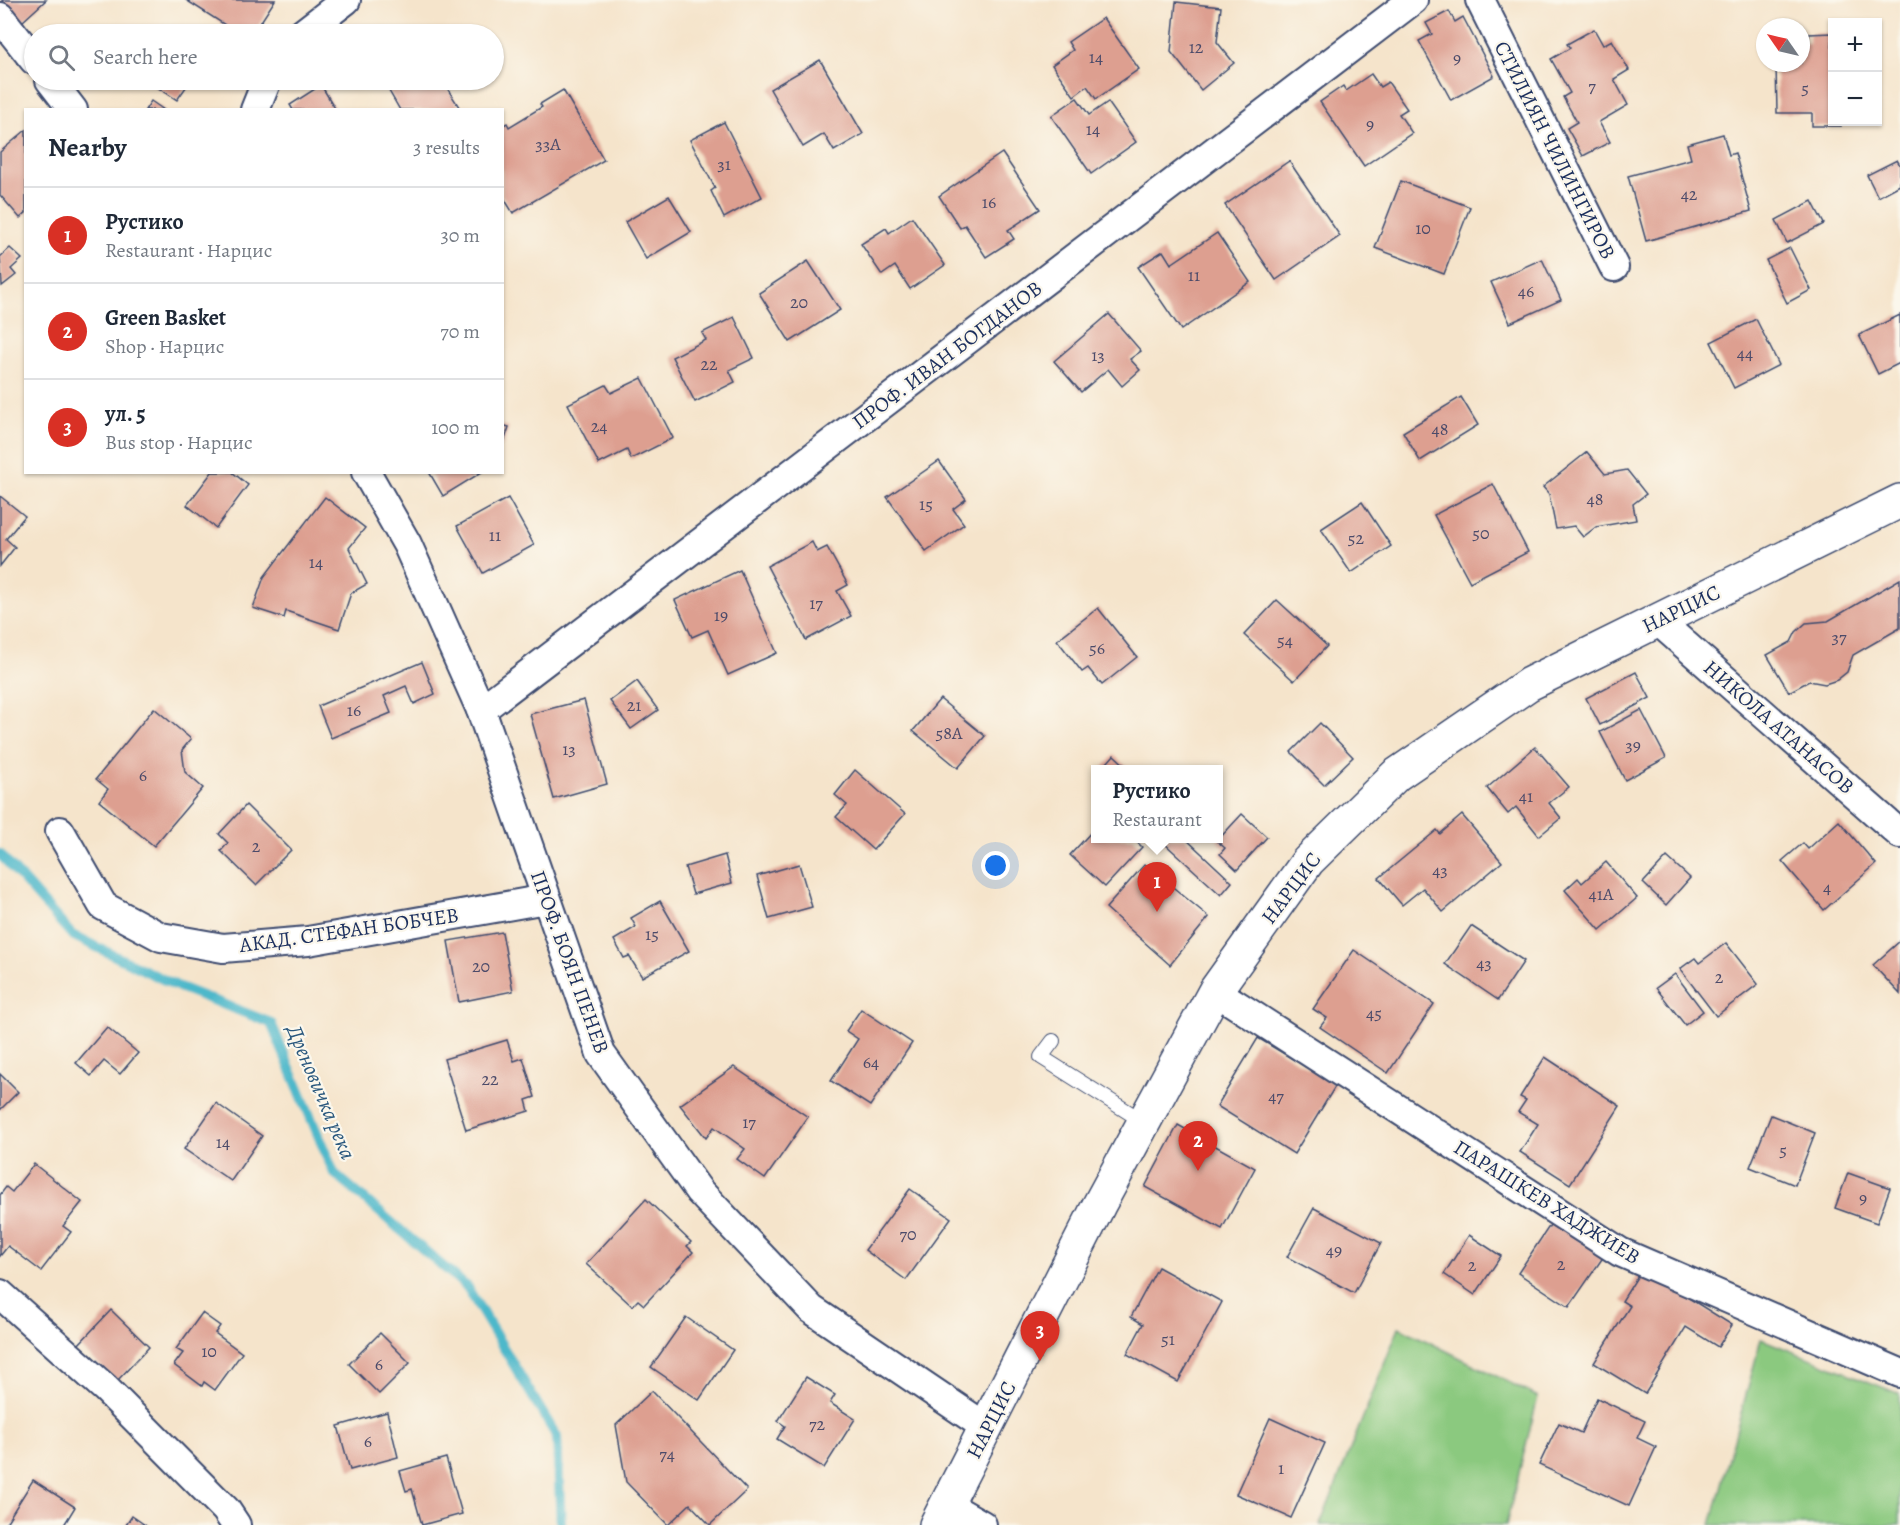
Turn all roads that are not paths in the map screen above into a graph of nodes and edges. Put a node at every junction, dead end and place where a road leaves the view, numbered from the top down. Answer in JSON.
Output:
{"nodes":[{"id":1,"x":346,"y":0,"type":"edge"},
{"id":2,"x":1413,"y":0,"type":"edge"},
{"id":3,"x":1480,"y":0,"type":"edge"},
{"id":4,"x":0,"y":17,"type":"edge"},
{"id":5,"x":315,"y":24,"type":"edge"},
{"id":6,"x":24,"y":47,"type":"edge"},
{"id":7,"x":58,"y":90,"type":"edge"},
{"id":8,"x":263,"y":90,"type":"edge"},
{"id":9,"x":71,"y":108,"type":"edge"},
{"id":10,"x":256,"y":108,"type":"edge"},
{"id":11,"x":1614,"y":267,"type":"dead end"},
{"id":12,"x":367,"y":474,"type":"edge"},
{"id":13,"x":1900,"y":501,"type":"edge"},
{"id":14,"x":1658,"y":620,"type":"junction"},
{"id":15,"x":481,"y":711,"type":"junction"},
{"id":16,"x":60,"y":831,"type":"dead end"},
{"id":17,"x":1900,"y":834,"type":"edge"},
{"id":18,"x":546,"y":899,"type":"junction"},
{"id":19,"x":1215,"y":991,"type":"junction"},
{"id":20,"x":1053,"y":1041,"type":"dead end"},
{"id":21,"x":1144,"y":1122,"type":"junction"},
{"id":22,"x":0,"y":1294,"type":"edge"},
{"id":23,"x":1900,"y":1373,"type":"edge"},
{"id":24,"x":987,"y":1428,"type":"junction"},
{"id":25,"x":941,"y":1515,"type":"edge"},
{"id":26,"x":236,"y":1525,"type":"edge"},
{"id":27,"x":982,"y":1525,"type":"edge"}],
"edges":[{"from":1,"to":5,"type":"street"},
{"from":2,"to":15,"type":"street","name":"ПРОФ. ИВАН БОГДАНОВ"},
{"from":3,"to":11,"type":"street","name":"СТИЛИЯН ЧИЛИНГИРОВ"},
{"from":4,"to":6,"type":"street"},
{"from":7,"to":9,"type":"street"},
{"from":8,"to":10,"type":"street"},
{"from":12,"to":15,"type":"street","name":"ПРОФ. БОЯН ПЕНЕВ"},
{"from":13,"to":14,"type":"main road","name":"НАРЦИС"},
{"from":14,"to":17,"type":"street","name":"НИКОЛА АТАНАСОВ"},
{"from":14,"to":19,"type":"main road","name":"НАРЦИС"},
{"from":15,"to":18,"type":"street","name":"ПРОФ. БОЯН ПЕНЕВ"},
{"from":16,"to":18,"type":"street","name":"АКАД. СТЕФАН БОБЧЕВ"},
{"from":18,"to":24,"type":"street","name":"ПРОФ. БОЯН ПЕНЕВ"},
{"from":19,"to":21,"type":"main road","name":"НАРЦИС"},
{"from":19,"to":23,"type":"street","name":"ПАРАШКЕВ ХАДЖИЕВ"},
{"from":20,"to":21,"type":"lane"},
{"from":21,"to":24,"type":"main road","name":"НАРЦИС"},
{"from":22,"to":26,"type":"street"},
{"from":24,"to":25,"type":"main road","name":"НАРЦИС"},
{"from":25,"to":27,"type":"street"}]}
